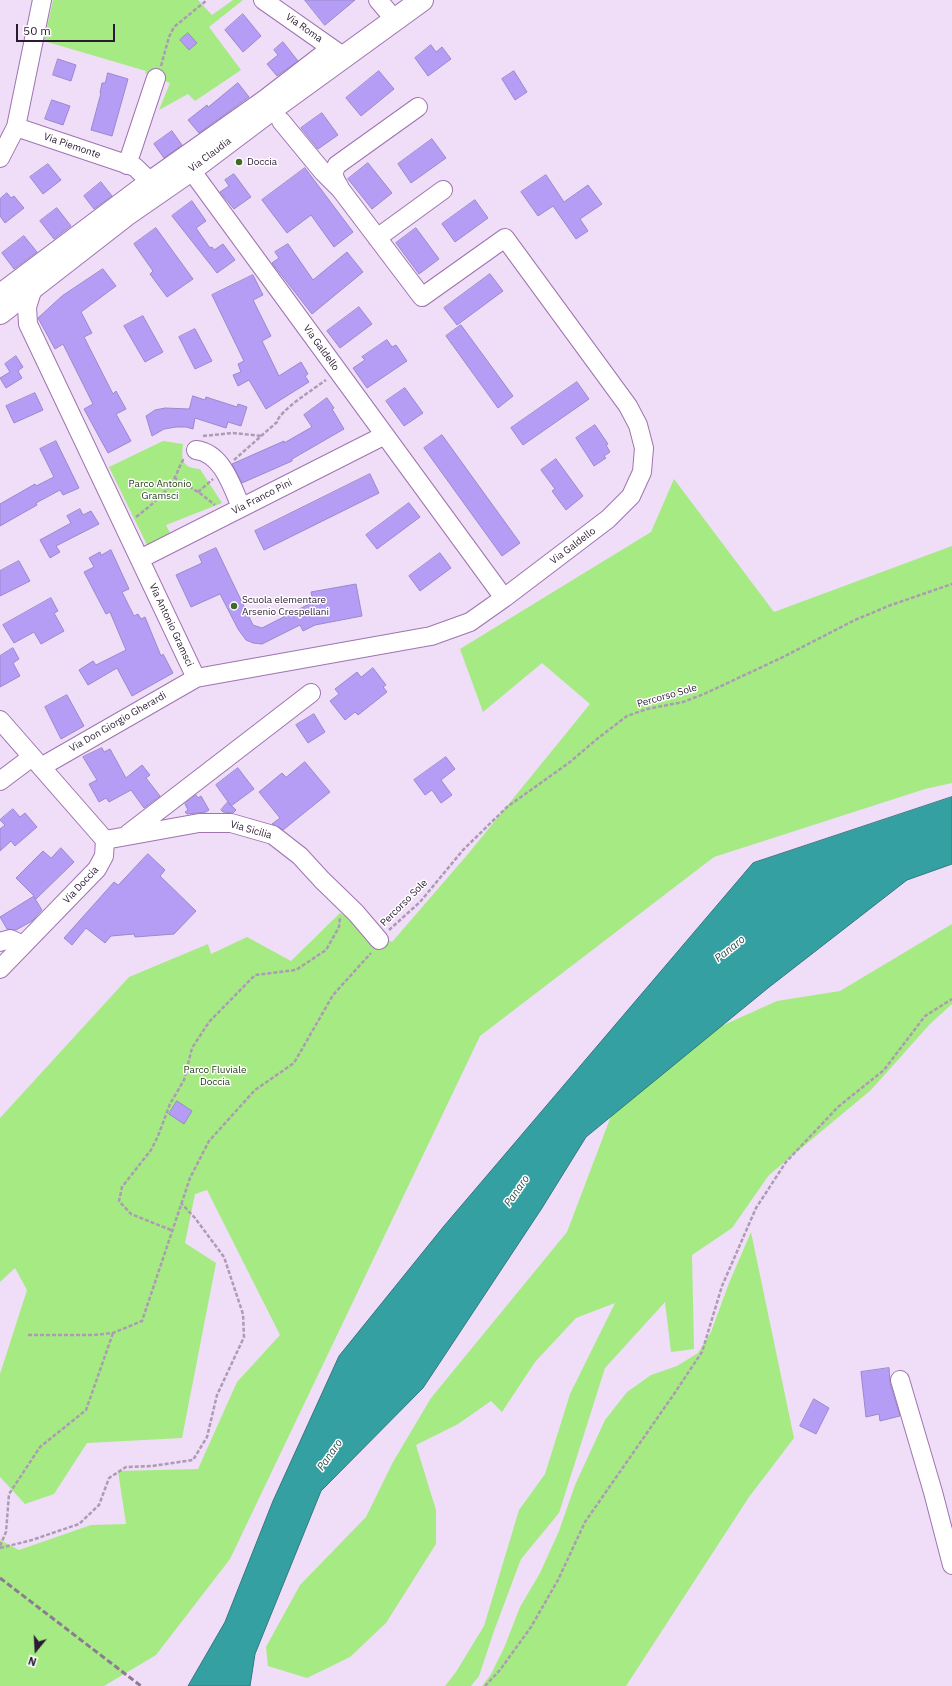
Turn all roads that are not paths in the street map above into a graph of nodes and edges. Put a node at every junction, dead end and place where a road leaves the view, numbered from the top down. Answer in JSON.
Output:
{"nodes":[{"id":1,"x":42,"y":0,"type":"edge"},
{"id":2,"x":263,"y":0,"type":"edge"},
{"id":3,"x":378,"y":0,"type":"edge"},
{"id":4,"x":422,"y":0,"type":"edge"},
{"id":5,"x":395,"y":20,"type":"junction"},
{"id":6,"x":337,"y":52,"type":"junction"},
{"id":7,"x":156,"y":78,"type":"road end"},
{"id":8,"x":418,"y":107,"type":"dead end"},
{"id":9,"x":281,"y":121,"type":"dead end"},
{"id":10,"x":16,"y":127,"type":"junction"},
{"id":11,"x":0,"y":158,"type":"edge"},
{"id":12,"x":127,"y":165,"type":"junction"},
{"id":13,"x":191,"y":170,"type":"junction"},
{"id":14,"x":154,"y":186,"type":"junction"},
{"id":15,"x":341,"y":190,"type":"junction"},
{"id":16,"x":443,"y":190,"type":"dead end"},
{"id":17,"x":377,"y":238,"type":"junction"},
{"id":18,"x":33,"y":288,"type":"junction"},
{"id":19,"x":1,"y":306,"type":"edge"},
{"id":20,"x":28,"y":324,"type":"junction"},
{"id":21,"x":385,"y":435,"type":"junction"},
{"id":22,"x":193,"y":447,"type":"road end"},
{"id":23,"x":242,"y":507,"type":"junction"},
{"id":24,"x":140,"y":559,"type":"junction"},
{"id":25,"x":504,"y":598,"type":"junction"},
{"id":26,"x":196,"y":678,"type":"junction"},
{"id":27,"x":311,"y":693,"type":"dead end"},
{"id":28,"x":0,"y":720,"type":"edge"},
{"id":29,"x":37,"y":762,"type":"junction"},
{"id":30,"x":0,"y":781,"type":"edge"},
{"id":31,"x":124,"y":837,"type":"junction"},
{"id":32,"x":105,"y":840,"type":"junction"},
{"id":33,"x":379,"y":940,"type":"road end"},
{"id":34,"x":0,"y":942,"type":"edge"},
{"id":35,"x":23,"y":945,"type":"junction"},
{"id":36,"x":0,"y":969,"type":"edge"},
{"id":37,"x":900,"y":1380,"type":"dead end"},
{"id":38,"x":952,"y":1565,"type":"edge"}],
"edges":[{"from":1,"to":10,"type":"street"},
{"from":2,"to":6,"type":"street","name":"Via Roma"},
{"from":3,"to":5,"type":"street"},
{"from":4,"to":5,"type":"main road","name":"Via Claudia"},
{"from":5,"to":6,"type":"main road","name":"Via Claudia"},
{"from":6,"to":13,"type":"main road","name":"Via Claudia"},
{"from":6,"to":14,"type":"street"},
{"from":7,"to":12,"type":"street"},
{"from":8,"to":15,"type":"street","name":"Via Galdello"},
{"from":9,"to":15,"type":"street","name":"Via Galdello"},
{"from":10,"to":11,"type":"street"},
{"from":10,"to":12,"type":"street","name":"Via Piemonte"},
{"from":12,"to":14,"type":"street","name":"Via Piemonte"},
{"from":13,"to":14,"type":"main road","name":"Via Claudia"},
{"from":13,"to":21,"type":"street","name":"Via Galdello"},
{"from":14,"to":18,"type":"main road","name":"Via Claudia"},
{"from":14,"to":19,"type":"street"},
{"from":15,"to":17,"type":"street","name":"Via Galdello"},
{"from":16,"to":17,"type":"street"},
{"from":17,"to":25,"type":"street","name":"Via Galdello"},
{"from":18,"to":19,"type":"main road","name":"Via Claudia"},
{"from":18,"to":20,"type":"street"},
{"from":19,"to":20,"type":"street"},
{"from":20,"to":24,"type":"street","name":"Via Antonio Gramsci"},
{"from":21,"to":23,"type":"street","name":"Via Franco Pini"},
{"from":21,"to":25,"type":"street","name":"Via Galdello"},
{"from":22,"to":23,"type":"street"},
{"from":23,"to":24,"type":"street","name":"Via Franco Pini"},
{"from":24,"to":26,"type":"street","name":"Via Antonio Gramsci"},
{"from":25,"to":26,"type":"street","name":"Via Antonio Gramsci"},
{"from":26,"to":29,"type":"street","name":"Via Don Giorgio Gherardi"},
{"from":27,"to":31,"type":"street"},
{"from":28,"to":29,"type":"street"},
{"from":29,"to":30,"type":"street"},
{"from":29,"to":32,"type":"street"},
{"from":31,"to":32,"type":"street","name":"Via Sicilia"},
{"from":31,"to":33,"type":"street","name":"Via Sicilia"},
{"from":32,"to":35,"type":"street","name":"Via Doccia"},
{"from":34,"to":35,"type":"street"},
{"from":35,"to":36,"type":"street","name":"Via Doccia"},
{"from":37,"to":38,"type":"street"}]}
